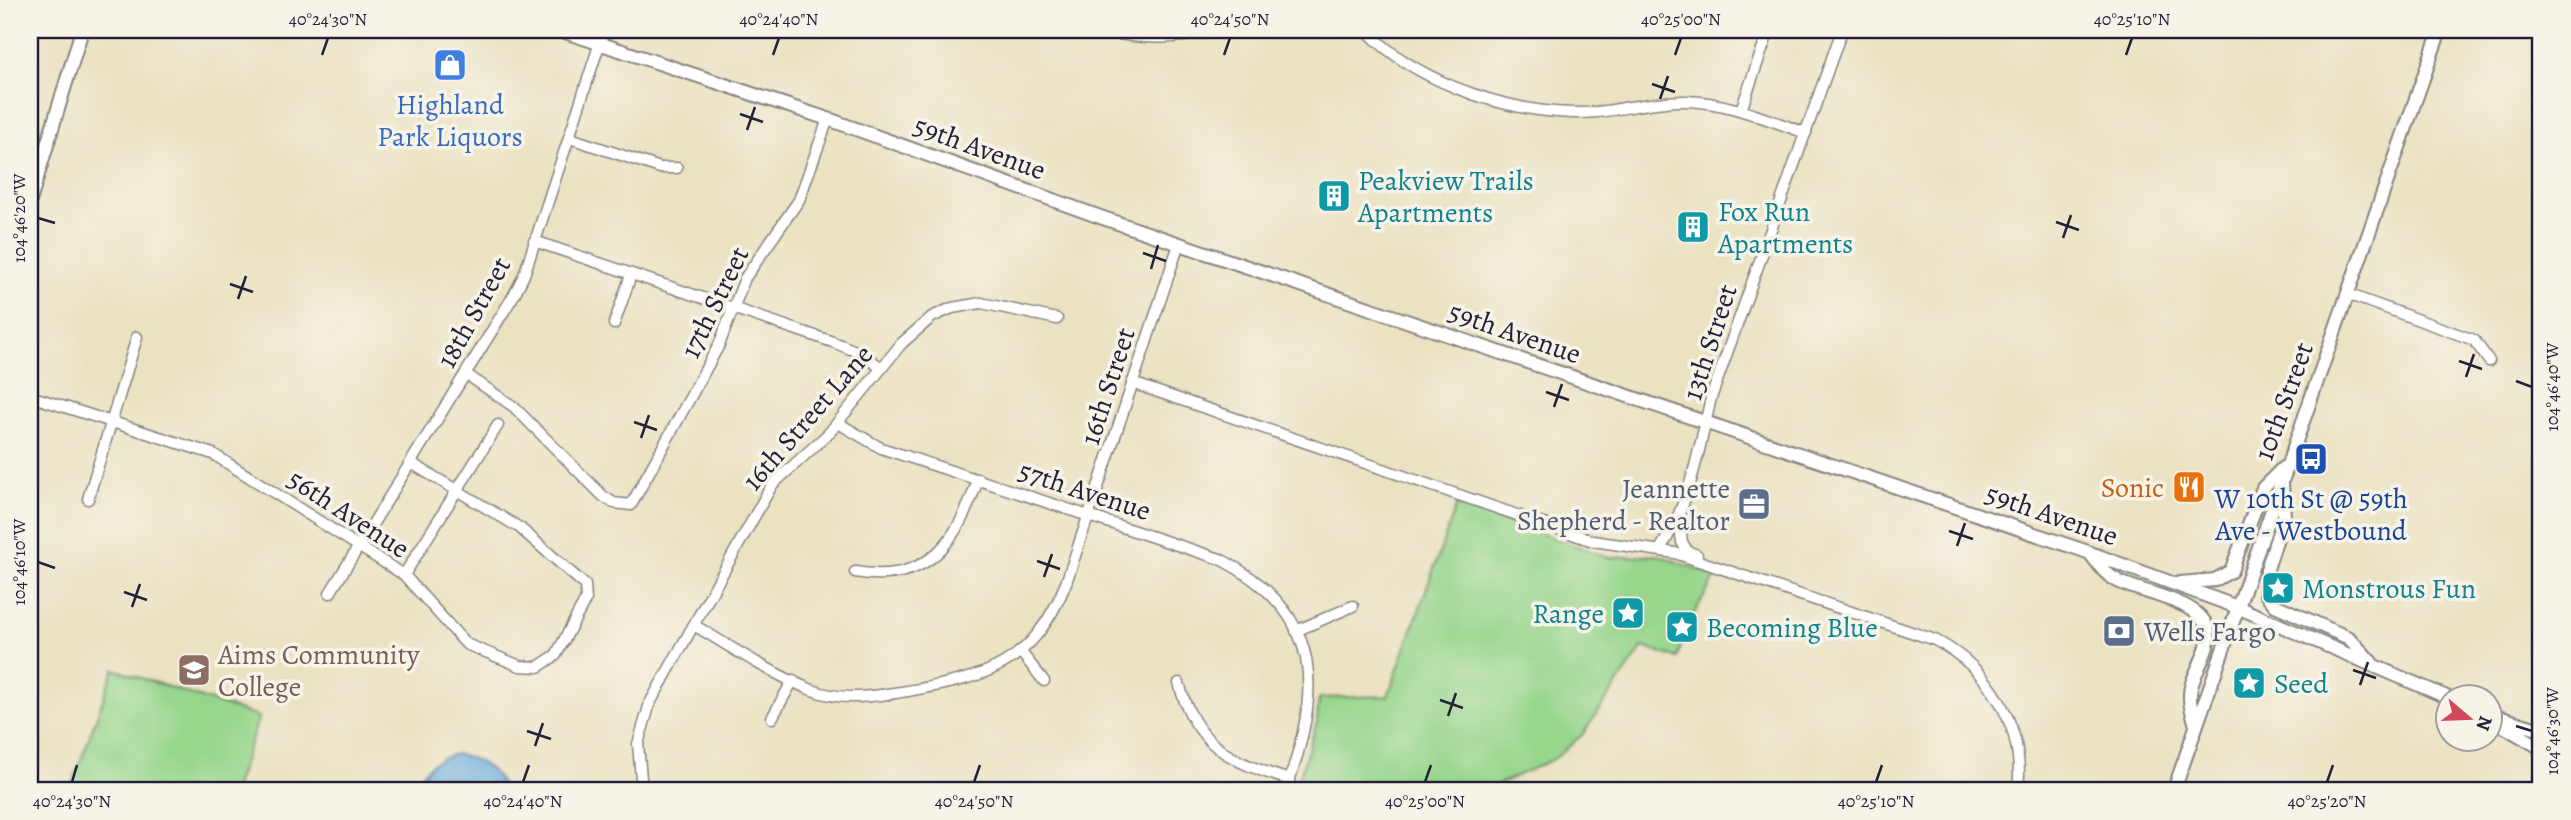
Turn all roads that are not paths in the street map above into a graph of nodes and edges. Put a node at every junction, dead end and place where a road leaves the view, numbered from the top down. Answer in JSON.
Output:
{"nodes":[{"id":1,"x":82,"y":30,"type":"edge"},
{"id":2,"x":559,"y":30,"type":"edge"},
{"id":3,"x":604,"y":30,"type":"edge"},
{"id":4,"x":1101,"y":30,"type":"edge"},
{"id":5,"x":1220,"y":30,"type":"edge"},
{"id":6,"x":1366,"y":30,"type":"edge"},
{"id":7,"x":1769,"y":30,"type":"edge"},
{"id":8,"x":1842,"y":30,"type":"edge"},
{"id":9,"x":2440,"y":30,"type":"edge"},
{"id":10,"x":599,"y":43,"type":"junction"},
{"id":11,"x":1741,"y":110,"type":"junction"},
{"id":12,"x":828,"y":119,"type":"junction"},
{"id":13,"x":1806,"y":133,"type":"junction"},
{"id":14,"x":570,"y":138,"type":"junction"},
{"id":15,"x":677,"y":168,"type":"dead end"},
{"id":16,"x":32,"y":183,"type":"edge"},
{"id":17,"x":30,"y":201,"type":"edge"},
{"id":18,"x":534,"y":241,"type":"junction"},
{"id":19,"x":1179,"y":244,"type":"junction"},
{"id":20,"x":631,"y":275,"type":"junction"},
{"id":21,"x":2347,"y":294,"type":"junction"},
{"id":22,"x":733,"y":308,"type":"junction"},
{"id":23,"x":1057,"y":319,"type":"dead end"},
{"id":24,"x":614,"y":324,"type":"dead end"},
{"id":25,"x":138,"y":337,"type":"dead end"},
{"id":26,"x":2489,"y":361,"type":"dead end"},
{"id":27,"x":882,"y":368,"type":"junction"},
{"id":28,"x":466,"y":373,"type":"junction"},
{"id":29,"x":1132,"y":383,"type":"junction"},
{"id":30,"x":30,"y":396,"type":"edge"},
{"id":31,"x":112,"y":421,"type":"junction"},
{"id":32,"x":838,"y":423,"type":"junction"},
{"id":33,"x":1706,"y":423,"type":"junction"},
{"id":34,"x":498,"y":425,"type":"dead end"},
{"id":35,"x":411,"y":463,"type":"junction"},
{"id":36,"x":2284,"y":472,"type":"junction"},
{"id":37,"x":978,"y":479,"type":"junction"},
{"id":38,"x":458,"y":491,"type":"junction"},
{"id":39,"x":88,"y":499,"type":"dead end"},
{"id":40,"x":1088,"y":514,"type":"junction"},
{"id":41,"x":1679,"y":514,"type":"junction"},
{"id":42,"x":360,"y":546,"type":"junction"},
{"id":43,"x":1660,"y":549,"type":"junction"},
{"id":44,"x":2090,"y":553,"type":"junction"},
{"id":45,"x":1726,"y":569,"type":"junction"},
{"id":46,"x":855,"y":572,"type":"dead end"},
{"id":47,"x":404,"y":575,"type":"junction"},
{"id":48,"x":2177,"y":583,"type":"junction"},
{"id":49,"x":330,"y":593,"type":"dead end"},
{"id":50,"x":1353,"y":606,"type":"dead end"},
{"id":51,"x":2237,"y":607,"type":"junction"},
{"id":52,"x":694,"y":625,"type":"junction"},
{"id":53,"x":1296,"y":631,"type":"junction"},
{"id":54,"x":1020,"y":651,"type":"junction"},
{"id":55,"x":2376,"y":667,"type":"junction"},
{"id":56,"x":793,"y":680,"type":"junction"},
{"id":57,"x":1044,"y":681,"type":"dead end"},
{"id":58,"x":1179,"y":683,"type":"dead end"},
{"id":59,"x":2434,"y":692,"type":"edge"},
{"id":60,"x":772,"y":718,"type":"dead end"},
{"id":61,"x":2504,"y":720,"type":"edge"},
{"id":62,"x":2504,"y":725,"type":"edge"},
{"id":63,"x":2196,"y":727,"type":"junction"},
{"id":64,"x":2541,"y":730,"type":"edge"},
{"id":65,"x":2541,"y":748,"type":"edge"},
{"id":66,"x":1290,"y":780,"type":"junction"},
{"id":67,"x":642,"y":790,"type":"edge"},
{"id":68,"x":1286,"y":790,"type":"edge"},
{"id":69,"x":2018,"y":790,"type":"edge"},
{"id":70,"x":2174,"y":790,"type":"edge"}],
"edges":[{"from":1,"to":16,"type":"main road"},
{"from":2,"to":10,"type":"main road","name":"59th Avenue"},
{"from":3,"to":10,"type":"street","name":"18th Street"},
{"from":4,"to":5,"type":"street"},
{"from":6,"to":11,"type":"street"},
{"from":7,"to":11,"type":"street"},
{"from":8,"to":13,"type":"street","name":"13th Street"},
{"from":9,"to":21,"type":"main road","name":"10th Street"},
{"from":10,"to":12,"type":"main road","name":"59th Avenue"},
{"from":10,"to":14,"type":"street","name":"18th Street"},
{"from":11,"to":13,"type":"street"},
{"from":12,"to":19,"type":"main road","name":"59th Avenue"},
{"from":12,"to":22,"type":"street","name":"17th Street"},
{"from":13,"to":33,"type":"street","name":"13th Street"},
{"from":14,"to":15,"type":"street"},
{"from":14,"to":18,"type":"street","name":"18th Street"},
{"from":16,"to":17,"type":"main road"},
{"from":18,"to":20,"type":"street"},
{"from":18,"to":28,"type":"street","name":"18th Street"},
{"from":19,"to":29,"type":"street","name":"16th Street"},
{"from":19,"to":33,"type":"main road","name":"59th Avenue"},
{"from":20,"to":22,"type":"street"},
{"from":20,"to":24,"type":"street"},
{"from":21,"to":26,"type":"street"},
{"from":21,"to":36,"type":"main road","name":"10th Street"},
{"from":22,"to":27,"type":"street"},
{"from":22,"to":28,"type":"street","name":"17th Street"},
{"from":23,"to":27,"type":"street","name":"16th Street Lane"},
{"from":25,"to":31,"type":"street"},
{"from":27,"to":32,"type":"street","name":"16th Street Lane"},
{"from":28,"to":35,"type":"street","name":"18th Street"},
{"from":29,"to":40,"type":"street","name":"16th Street"},
{"from":29,"to":43,"type":"street"},
{"from":30,"to":31,"type":"street","name":"56th Avenue"},
{"from":31,"to":39,"type":"street"},
{"from":31,"to":42,"type":"street","name":"56th Avenue"},
{"from":32,"to":37,"type":"street","name":"57th Avenue"},
{"from":32,"to":52,"type":"street","name":"16th Street Lane"},
{"from":33,"to":41,"type":"street","name":"13th Street"},
{"from":33,"to":44,"type":"main road","name":"59th Avenue"},
{"from":34,"to":38,"type":"street"},
{"from":35,"to":38,"type":"street"},
{"from":35,"to":42,"type":"street","name":"18th Street"},
{"from":36,"to":48,"type":"main road"},
{"from":36,"to":51,"type":"main road","name":"10th Street"},
{"from":36,"to":55,"type":"main road"},
{"from":37,"to":40,"type":"street","name":"57th Avenue"},
{"from":37,"to":46,"type":"street"},
{"from":38,"to":47,"type":"street"},
{"from":38,"to":47,"type":"street","name":"56th Avenue"},
{"from":40,"to":53,"type":"street","name":"57th Avenue"},
{"from":40,"to":54,"type":"street","name":"16th Street"},
{"from":41,"to":43,"type":"street","name":"13th Street"},
{"from":41,"to":45,"type":"street"},
{"from":42,"to":47,"type":"street","name":"56th Avenue"},
{"from":42,"to":49,"type":"street","name":"18th Street"},
{"from":43,"to":45,"type":"street"},
{"from":44,"to":48,"type":"main road","name":"59th Avenue"},
{"from":44,"to":63,"type":"main road"},
{"from":45,"to":69,"type":"street"},
{"from":48,"to":51,"type":"main road","name":"59th Avenue"},
{"from":50,"to":53,"type":"street"},
{"from":51,"to":55,"type":"main road","name":"59th Avenue"},
{"from":51,"to":63,"type":"main road","name":"10th Street"},
{"from":52,"to":56,"type":"street","name":"16th Street"},
{"from":52,"to":67,"type":"street","name":"16th Street Lane"},
{"from":53,"to":66,"type":"street","name":"57th Avenue"},
{"from":54,"to":56,"type":"street","name":"16th Street"},
{"from":54,"to":57,"type":"street"},
{"from":55,"to":59,"type":"main road","name":"59th Avenue"},
{"from":56,"to":60,"type":"street"},
{"from":58,"to":66,"type":"street"},
{"from":61,"to":64,"type":"main road"},
{"from":62,"to":65,"type":"main road"},
{"from":63,"to":70,"type":"main road","name":"10th Street"},
{"from":66,"to":68,"type":"street","name":"57th Avenue"}]}
